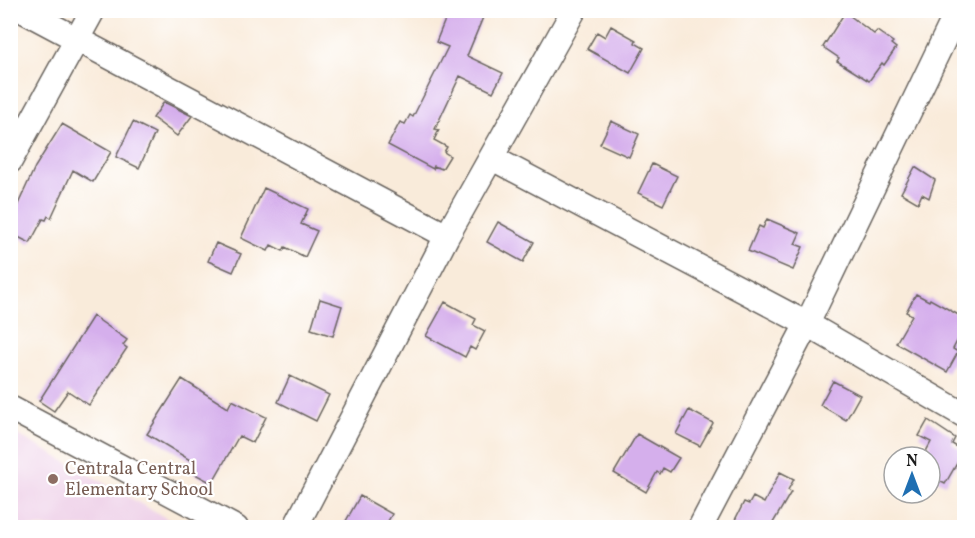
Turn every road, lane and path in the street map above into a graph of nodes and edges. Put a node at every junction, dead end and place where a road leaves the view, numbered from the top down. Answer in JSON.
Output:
{"nodes":[{"id":1,"x":22,"y":10,"type":"edge"},
{"id":2,"x":93,"y":10,"type":"edge"},
{"id":3,"x":574,"y":10,"type":"edge"},
{"id":4,"x":958,"y":10,"type":"edge"},
{"id":5,"x":78,"y":39,"type":"junction"},
{"id":6,"x":492,"y":158,"type":"junction"},
{"id":7,"x":10,"y":161,"type":"edge"},
{"id":8,"x":447,"y":237,"type":"junction"},
{"id":9,"x":807,"y":324,"type":"junction"},
{"id":10,"x":10,"y":408,"type":"edge"},
{"id":11,"x":964,"y":415,"type":"edge"},
{"id":12,"x":236,"y":528,"type":"edge"},
{"id":13,"x":295,"y":528,"type":"edge"},
{"id":14,"x":700,"y":528,"type":"edge"}],
"edges":[{"from":1,"to":5,"type":"street"},
{"from":2,"to":5,"type":"street"},
{"from":3,"to":6,"type":"street"},
{"from":4,"to":9,"type":"street"},
{"from":5,"to":7,"type":"street"},
{"from":5,"to":8,"type":"street"},
{"from":6,"to":8,"type":"street"},
{"from":6,"to":9,"type":"street"},
{"from":8,"to":13,"type":"street"},
{"from":9,"to":11,"type":"street"},
{"from":9,"to":14,"type":"street"},
{"from":10,"to":12,"type":"street"}]}
